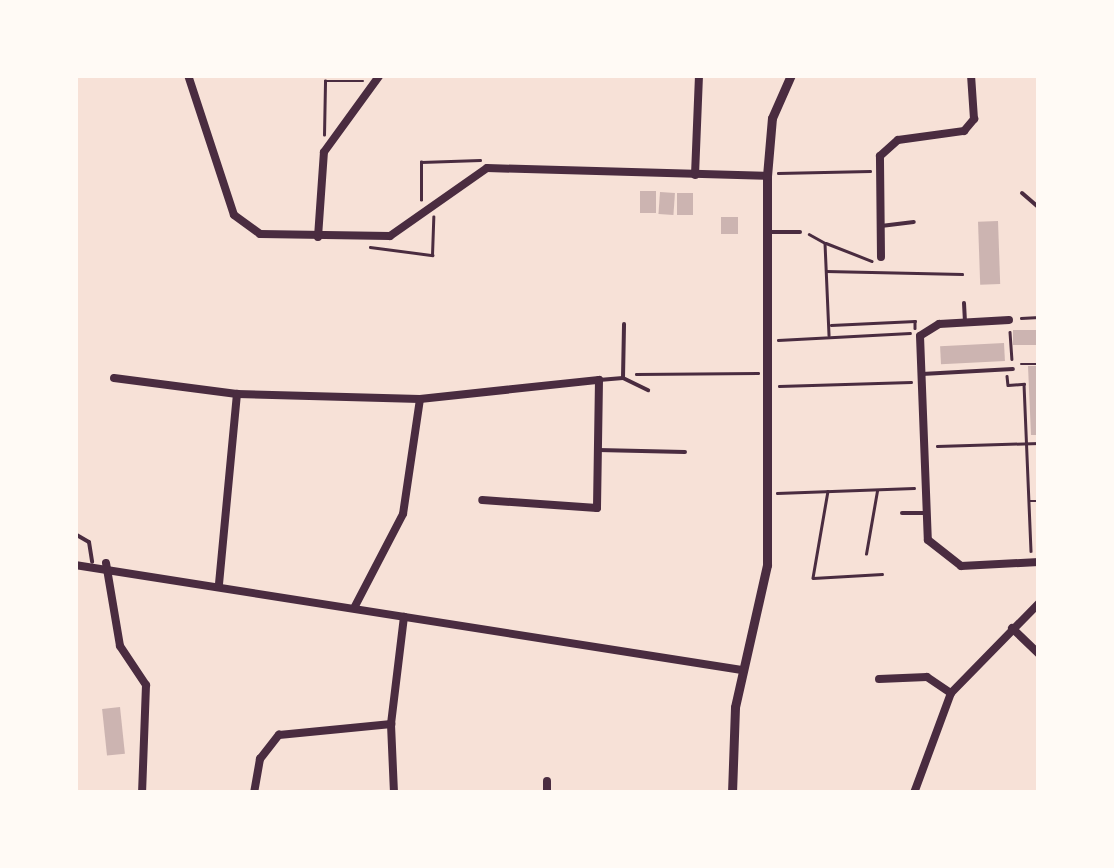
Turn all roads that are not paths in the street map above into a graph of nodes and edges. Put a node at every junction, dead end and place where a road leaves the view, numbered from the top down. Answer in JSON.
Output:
{"nodes":[{"id":1,"x":188,"y":75,"type":"edge"},
{"id":2,"x":699,"y":75,"type":"edge"},
{"id":3,"x":792,"y":75,"type":"edge"},
{"id":4,"x":971,"y":75,"type":"edge"},
{"id":5,"x":378,"y":78,"type":"edge"},
{"id":6,"x":767,"y":174,"type":"junction"},
{"id":7,"x":695,"y":176,"type":"junction"},
{"id":8,"x":1022,"y":193,"type":"dead end"},
{"id":9,"x":1039,"y":208,"type":"edge"},
{"id":10,"x":914,"y":222,"type":"dead end"},
{"id":11,"x":880,"y":226,"type":"junction"},
{"id":12,"x":764,"y":232,"type":"junction"},
{"id":13,"x":800,"y":232,"type":"road end"},
{"id":14,"x":318,"y":237,"type":"junction"},
{"id":15,"x":882,"y":257,"type":"road end"},
{"id":16,"x":964,"y":304,"type":"dead end"},
{"id":17,"x":1009,"y":320,"type":"road end"},
{"id":18,"x":965,"y":322,"type":"junction"},
{"id":19,"x":624,"y":324,"type":"dead end"},
{"id":20,"x":1010,"y":368,"type":"road end"},
{"id":21,"x":624,"y":376,"type":"junction"},
{"id":22,"x":114,"y":378,"type":"dead end"},
{"id":23,"x":922,"y":378,"type":"junction"},
{"id":24,"x":599,"y":380,"type":"junction"},
{"id":25,"x":648,"y":390,"type":"dead end"},
{"id":26,"x":237,"y":394,"type":"junction"},
{"id":27,"x":420,"y":399,"type":"junction"},
{"id":28,"x":598,"y":450,"type":"junction"},
{"id":29,"x":685,"y":452,"type":"dead end"},
{"id":30,"x":482,"y":500,"type":"dead end"},
{"id":31,"x":902,"y":513,"type":"dead end"},
{"id":32,"x":928,"y":513,"type":"junction"},
{"id":33,"x":75,"y":534,"type":"edge"},
{"id":34,"x":92,"y":562,"type":"junction"},
{"id":35,"x":1036,"y":562,"type":"edge"},
{"id":36,"x":106,"y":563,"type":"junction"},
{"id":37,"x":75,"y":564,"type":"edge"},
{"id":38,"x":219,"y":584,"type":"junction"},
{"id":39,"x":1039,"y":603,"type":"edge"},
{"id":40,"x":354,"y":608,"type":"junction"},
{"id":41,"x":404,"y":616,"type":"junction"},
{"id":42,"x":1012,"y":628,"type":"junction"},
{"id":43,"x":1039,"y":654,"type":"edge"},
{"id":44,"x":742,"y":670,"type":"junction"},
{"id":45,"x":879,"y":679,"type":"dead end"},
{"id":46,"x":952,"y":693,"type":"junction"},
{"id":47,"x":391,"y":724,"type":"junction"},
{"id":48,"x":547,"y":780,"type":"dead end"},
{"id":49,"x":142,"y":793,"type":"edge"},
{"id":50,"x":254,"y":793,"type":"edge"},
{"id":51,"x":394,"y":793,"type":"edge"},
{"id":52,"x":547,"y":793,"type":"edge"},
{"id":53,"x":732,"y":793,"type":"edge"},
{"id":54,"x":914,"y":793,"type":"edge"}],
"edges":[{"from":1,"to":14,"type":"street"},
{"from":2,"to":7,"type":"street"},
{"from":3,"to":6,"type":"street"},
{"from":4,"to":11,"type":"street"},
{"from":5,"to":14,"type":"street"},
{"from":6,"to":7,"type":"street"},
{"from":6,"to":12,"type":"street"},
{"from":7,"to":14,"type":"street"},
{"from":8,"to":9,"type":"lane"},
{"from":10,"to":11,"type":"lane"},
{"from":11,"to":15,"type":"street"},
{"from":12,"to":13,"type":"lane"},
{"from":12,"to":44,"type":"street"},
{"from":16,"to":18,"type":"lane"},
{"from":17,"to":18,"type":"street"},
{"from":18,"to":23,"type":"street"},
{"from":19,"to":21,"type":"lane"},
{"from":20,"to":23,"type":"lane"},
{"from":21,"to":24,"type":"lane"},
{"from":21,"to":25,"type":"lane"},
{"from":22,"to":26,"type":"street"},
{"from":23,"to":32,"type":"street"},
{"from":24,"to":27,"type":"street"},
{"from":24,"to":28,"type":"street"},
{"from":26,"to":27,"type":"street"},
{"from":26,"to":38,"type":"street"},
{"from":27,"to":40,"type":"street"},
{"from":28,"to":29,"type":"lane"},
{"from":28,"to":30,"type":"street"},
{"from":31,"to":32,"type":"lane"},
{"from":32,"to":35,"type":"street"},
{"from":33,"to":34,"type":"lane"},
{"from":34,"to":36,"type":"street"},
{"from":34,"to":37,"type":"street"},
{"from":36,"to":38,"type":"street"},
{"from":36,"to":49,"type":"street"},
{"from":38,"to":40,"type":"street"},
{"from":39,"to":42,"type":"street"},
{"from":40,"to":41,"type":"street"},
{"from":41,"to":44,"type":"street"},
{"from":41,"to":47,"type":"street"},
{"from":42,"to":43,"type":"street"},
{"from":42,"to":46,"type":"street"},
{"from":44,"to":53,"type":"street"},
{"from":45,"to":46,"type":"street"},
{"from":46,"to":54,"type":"street"},
{"from":47,"to":50,"type":"street"},
{"from":47,"to":51,"type":"street"},
{"from":48,"to":52,"type":"street"}]}
